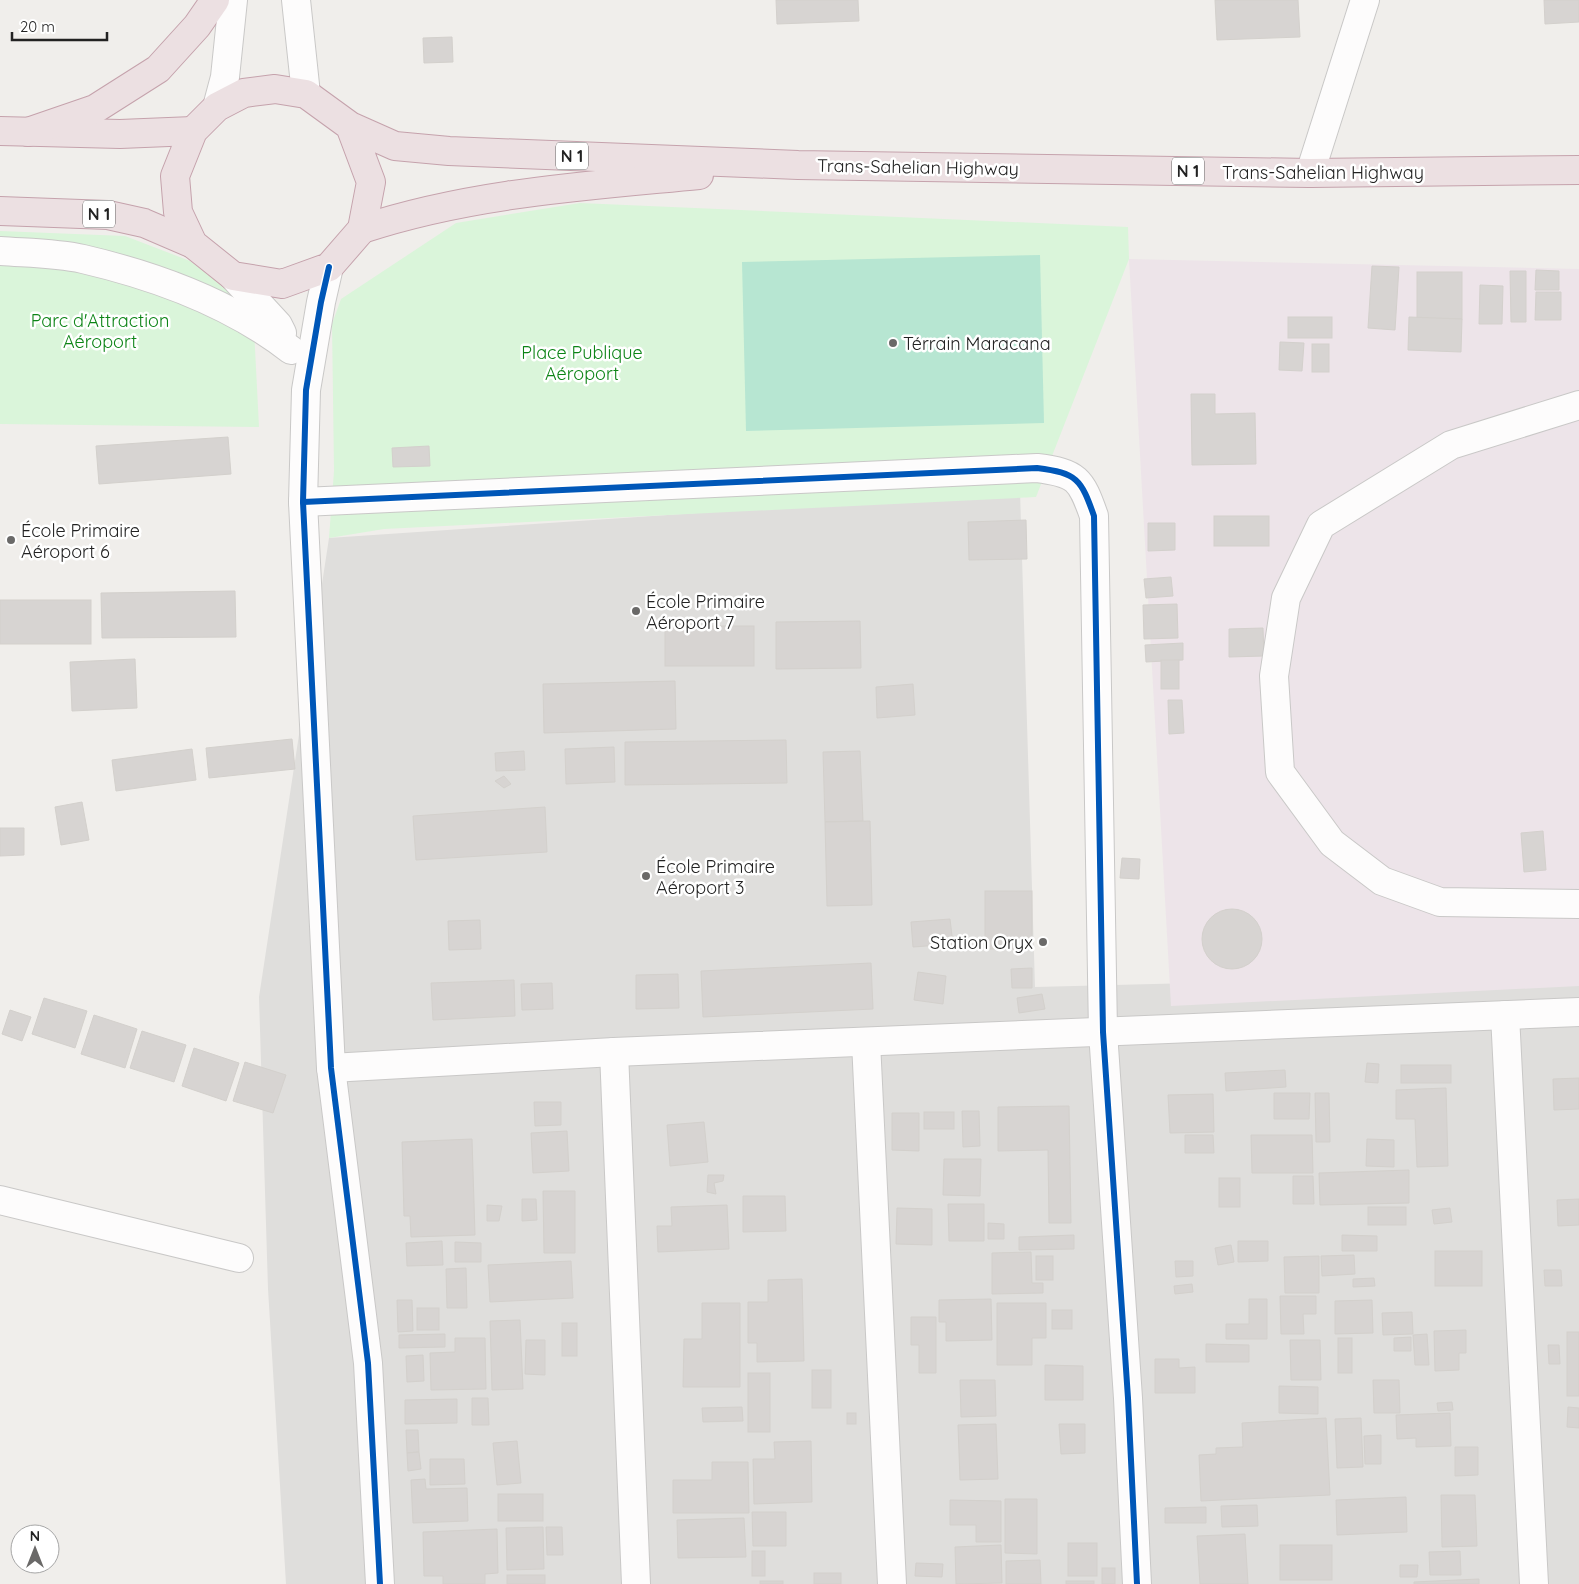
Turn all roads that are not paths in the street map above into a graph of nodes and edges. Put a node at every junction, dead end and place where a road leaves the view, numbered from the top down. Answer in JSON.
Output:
{"nodes":[{"id":1,"x":215,"y":0,"type":"edge"},
{"id":2,"x":233,"y":0,"type":"edge"},
{"id":3,"x":296,"y":0,"type":"edge"},
{"id":4,"x":1365,"y":0,"type":"edge"},
{"id":5,"x":306,"y":94,"type":"junction"},
{"id":6,"x":217,"y":107,"type":"junction"},
{"id":7,"x":350,"y":126,"type":"junction"},
{"id":8,"x":0,"y":131,"type":"edge"},
{"id":9,"x":193,"y":131,"type":"junction"},
{"id":10,"x":28,"y":132,"type":"junction"},
{"id":11,"x":798,"y":165,"type":"junction"},
{"id":12,"x":1579,"y":170,"type":"edge"},
{"id":13,"x":1310,"y":173,"type":"junction"},
{"id":14,"x":0,"y":211,"type":"edge"},
{"id":15,"x":362,"y":229,"type":"junction"},
{"id":16,"x":194,"y":244,"type":"junction"},
{"id":17,"x":0,"y":251,"type":"edge"},
{"id":18,"x":329,"y":267,"type":"junction"},
{"id":19,"x":233,"y":276,"type":"junction"},
{"id":20,"x":291,"y":350,"type":"junction"},
{"id":21,"x":306,"y":390,"type":"junction"},
{"id":22,"x":1579,"y":405,"type":"edge"},
{"id":23,"x":303,"y":502,"type":"junction"},
{"id":24,"x":1579,"y":904,"type":"edge"},
{"id":25,"x":1579,"y":1012,"type":"edge"},
{"id":26,"x":1505,"y":1015,"type":"junction"},
{"id":27,"x":1103,"y":1032,"type":"junction"},
{"id":28,"x":866,"y":1042,"type":"junction"},
{"id":29,"x":614,"y":1052,"type":"junction"},
{"id":30,"x":331,"y":1068,"type":"junction"},
{"id":31,"x":0,"y":1200,"type":"edge"},
{"id":32,"x":239,"y":1258,"type":"dead end"},
{"id":33,"x":380,"y":1584,"type":"edge"},
{"id":34,"x":636,"y":1584,"type":"edge"},
{"id":35,"x":892,"y":1584,"type":"edge"},
{"id":36,"x":1137,"y":1584,"type":"edge"},
{"id":37,"x":1534,"y":1584,"type":"edge"}],
"edges":[{"from":1,"to":10,"type":"highway"},
{"from":2,"to":6,"type":"street"},
{"from":3,"to":5,"type":"street"},
{"from":4,"to":13,"type":"street"},
{"from":5,"to":6,"type":"highway"},
{"from":5,"to":7,"type":"highway","name":"Trans-Sahelian Highway"},
{"from":6,"to":9,"type":"highway"},
{"from":7,"to":11,"type":"highway","name":"Trans-Sahelian Highway","number":"N 1"},
{"from":7,"to":15,"type":"highway"},
{"from":8,"to":10,"type":"highway"},
{"from":9,"to":10,"type":"highway"},
{"from":9,"to":16,"type":"highway"},
{"from":11,"to":13,"type":"highway","name":"Trans-Sahelian Highway","number":"N 1"},
{"from":11,"to":15,"type":"highway","name":"Trans-Sahelian Highway","number":"N 1"},
{"from":12,"to":13,"type":"highway","name":"Trans-Sahelian Highway","number":"N 1"},
{"from":14,"to":16,"type":"highway","number":"N 1"},
{"from":15,"to":18,"type":"highway"},
{"from":16,"to":19,"type":"highway"},
{"from":17,"to":20,"type":"street"},
{"from":18,"to":19,"type":"highway"},
{"from":18,"to":21,"type":"street"},
{"from":19,"to":20,"type":"street"},
{"from":20,"to":21,"type":"street"},
{"from":21,"to":23,"type":"street"},
{"from":22,"to":24,"type":"street"},
{"from":23,"to":27,"type":"street"},
{"from":23,"to":30,"type":"street"},
{"from":25,"to":26,"type":"street"},
{"from":26,"to":27,"type":"street"},
{"from":26,"to":37,"type":"street"},
{"from":27,"to":28,"type":"street"},
{"from":27,"to":36,"type":"street"},
{"from":28,"to":29,"type":"street"},
{"from":28,"to":35,"type":"street"},
{"from":29,"to":30,"type":"street"},
{"from":29,"to":34,"type":"street"},
{"from":30,"to":33,"type":"street"},
{"from":31,"to":32,"type":"street"}]}
